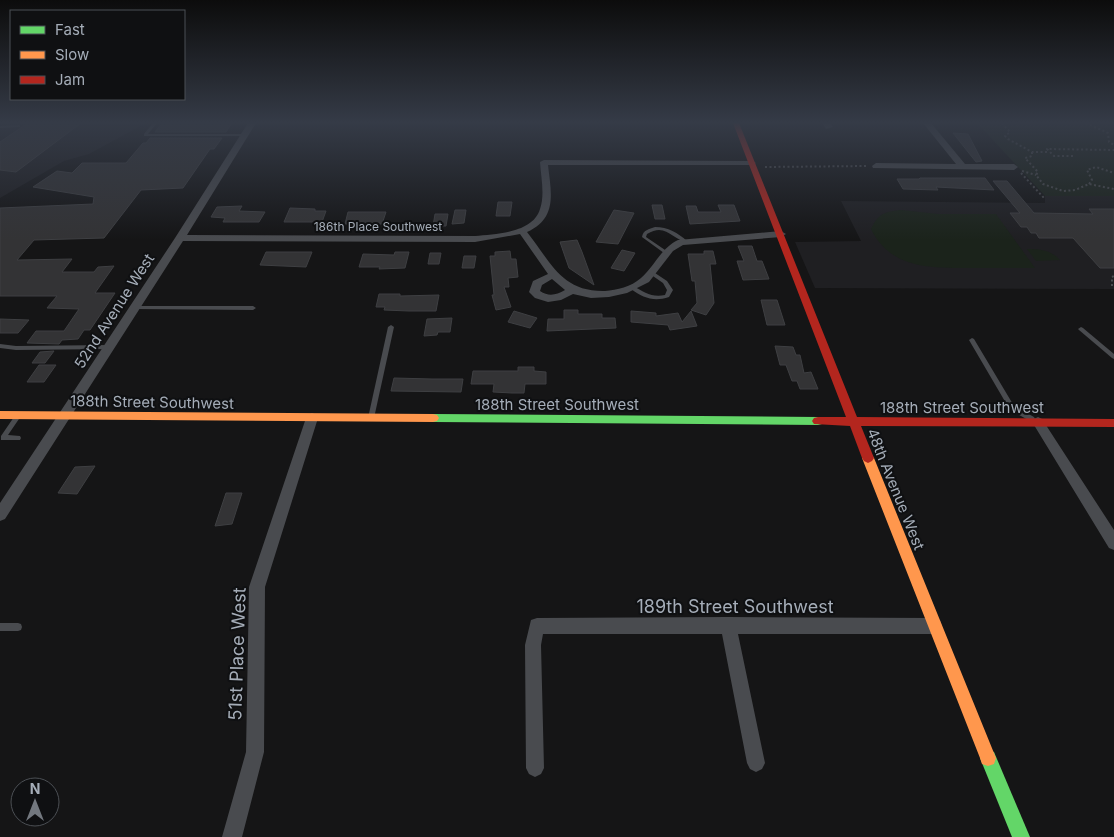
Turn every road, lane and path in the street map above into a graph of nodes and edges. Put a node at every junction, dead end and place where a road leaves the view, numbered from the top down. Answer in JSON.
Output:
{"nodes":[{"id":1,"x":227,"y":162,"type":"edge"},
{"id":2,"x":544,"y":162,"type":"edge"},
{"id":3,"x":548,"y":162,"type":"edge"},
{"id":4,"x":752,"y":162,"type":"edge"},
{"id":5,"x":959,"y":162,"type":"edge"},
{"id":6,"x":1029,"y":162,"type":"edge"},
{"id":7,"x":753,"y":165,"type":"junction"},
{"id":8,"x":876,"y":166,"type":"joint"},
{"id":9,"x":962,"y":166,"type":"junction"},
{"id":10,"x":1014,"y":167,"type":"dead end"},
{"id":11,"x":1114,"y":173,"type":"edge"},
{"id":12,"x":1036,"y":175,"type":"junction"},
{"id":13,"x":1090,"y":184,"type":"junction"},
{"id":14,"x":1114,"y":189,"type":"edge"},
{"id":15,"x":1044,"y":198,"type":"dead end"},
{"id":16,"x":522,"y":231,"type":"junction"},
{"id":17,"x":781,"y":234,"type":"junction"},
{"id":18,"x":180,"y":238,"type":"junction"},
{"id":19,"x":685,"y":241,"type":"junction"},
{"id":20,"x":666,"y":252,"type":"junction"},
{"id":21,"x":652,"y":273,"type":"junction"},
{"id":22,"x":553,"y":275,"type":"junction"},
{"id":23,"x":1114,"y":276,"type":"edge"},
{"id":24,"x":1112,"y":286,"type":"dead end"},
{"id":25,"x":633,"y":288,"type":"junction"},
{"id":26,"x":571,"y":290,"type":"junction"},
{"id":27,"x":134,"y":308,"type":"junction"},
{"id":28,"x":253,"y":308,"type":"dead end"},
{"id":29,"x":391,"y":328,"type":"dead end"},
{"id":30,"x":1081,"y":329,"type":"dead end"},
{"id":31,"x":972,"y":340,"type":"dead end"},
{"id":32,"x":0,"y":346,"type":"edge"},
{"id":33,"x":109,"y":347,"type":"junction"},
{"id":34,"x":1114,"y":357,"type":"edge"},
{"id":35,"x":0,"y":415,"type":"edge"},
{"id":36,"x":19,"y":415,"type":"junction"},
{"id":37,"x":64,"y":416,"type":"junction"},
{"id":38,"x":312,"y":418,"type":"junction"},
{"id":39,"x":371,"y":418,"type":"junction"},
{"id":40,"x":853,"y":421,"type":"junction"},
{"id":41,"x":1038,"y":422,"type":"junction"},
{"id":42,"x":1114,"y":423,"type":"edge"},
{"id":43,"x":1,"y":438,"type":"edge"},
{"id":44,"x":18,"y":438,"type":"dead end"},
{"id":45,"x":0,"y":515,"type":"edge"},
{"id":46,"x":1114,"y":543,"type":"edge"},
{"id":47,"x":728,"y":625,"type":"junction"},
{"id":48,"x":934,"y":626,"type":"junction"},
{"id":49,"x":0,"y":627,"type":"edge"},
{"id":50,"x":18,"y":627,"type":"dead end"},
{"id":51,"x":756,"y":763,"type":"dead end"},
{"id":52,"x":535,"y":768,"type":"dead end"},
{"id":53,"x":232,"y":837,"type":"edge"},
{"id":54,"x":1020,"y":837,"type":"edge"}],
"edges":[{"from":1,"to":18,"type":"street","name":"52nd Avenue West"},
{"from":2,"to":16,"type":"street"},
{"from":3,"to":7,"type":"street"},
{"from":4,"to":7,"type":"street","name":"48th Avenue West"},
{"from":5,"to":9,"type":"street"},
{"from":6,"to":12,"type":"path"},
{"from":7,"to":8,"type":"path"},
{"from":7,"to":17,"type":"street","name":"48th Avenue West"},
{"from":8,"to":9,"type":"street"},
{"from":9,"to":10,"type":"street"},
{"from":11,"to":13,"type":"path"},
{"from":12,"to":13,"type":"path"},
{"from":12,"to":15,"type":"path"},
{"from":13,"to":14,"type":"path"},
{"from":16,"to":18,"type":"street","name":"186th Place Southwest"},
{"from":16,"to":22,"type":"street"},
{"from":17,"to":19,"type":"street"},
{"from":17,"to":40,"type":"street","name":"48th Avenue West"},
{"from":18,"to":27,"type":"street","name":"52nd Avenue West"},
{"from":19,"to":20,"type":"street"},
{"from":19,"to":20,"type":"lane"},
{"from":20,"to":21,"type":"street"},
{"from":21,"to":25,"type":"street"},
{"from":21,"to":25,"type":"lane"},
{"from":22,"to":26,"type":"street"},
{"from":22,"to":26,"type":"street"},
{"from":23,"to":24,"type":"path"},
{"from":25,"to":26,"type":"street"},
{"from":27,"to":28,"type":"lane"},
{"from":27,"to":33,"type":"street","name":"52nd Avenue West"},
{"from":29,"to":39,"type":"lane"},
{"from":30,"to":34,"type":"lane"},
{"from":31,"to":41,"type":"lane"},
{"from":32,"to":33,"type":"lane"},
{"from":33,"to":37,"type":"street","name":"52nd Avenue West"},
{"from":35,"to":36,"type":"street","name":"188th Street Southwest"},
{"from":36,"to":37,"type":"street","name":"188th Street Southwest"},
{"from":36,"to":43,"type":"lane"},
{"from":37,"to":38,"type":"street","name":"188th Street Southwest"},
{"from":37,"to":45,"type":"street","name":"52nd Avenue West"},
{"from":38,"to":39,"type":"street","name":"188th Street Southwest"},
{"from":38,"to":53,"type":"street","name":"51st Place West"},
{"from":39,"to":40,"type":"street","name":"188th Street Southwest"},
{"from":40,"to":41,"type":"street","name":"188th Street Southwest"},
{"from":40,"to":48,"type":"street","name":"48th Avenue West"},
{"from":41,"to":42,"type":"street","name":"188th Street Southwest"},
{"from":41,"to":46,"type":"street"},
{"from":43,"to":44,"type":"lane"},
{"from":47,"to":48,"type":"street","name":"189th Street Southwest"},
{"from":47,"to":51,"type":"street"},
{"from":47,"to":52,"type":"street","name":"189th Street Southwest"},
{"from":48,"to":54,"type":"street","name":"48th Avenue West"},
{"from":49,"to":50,"type":"lane"}]}
